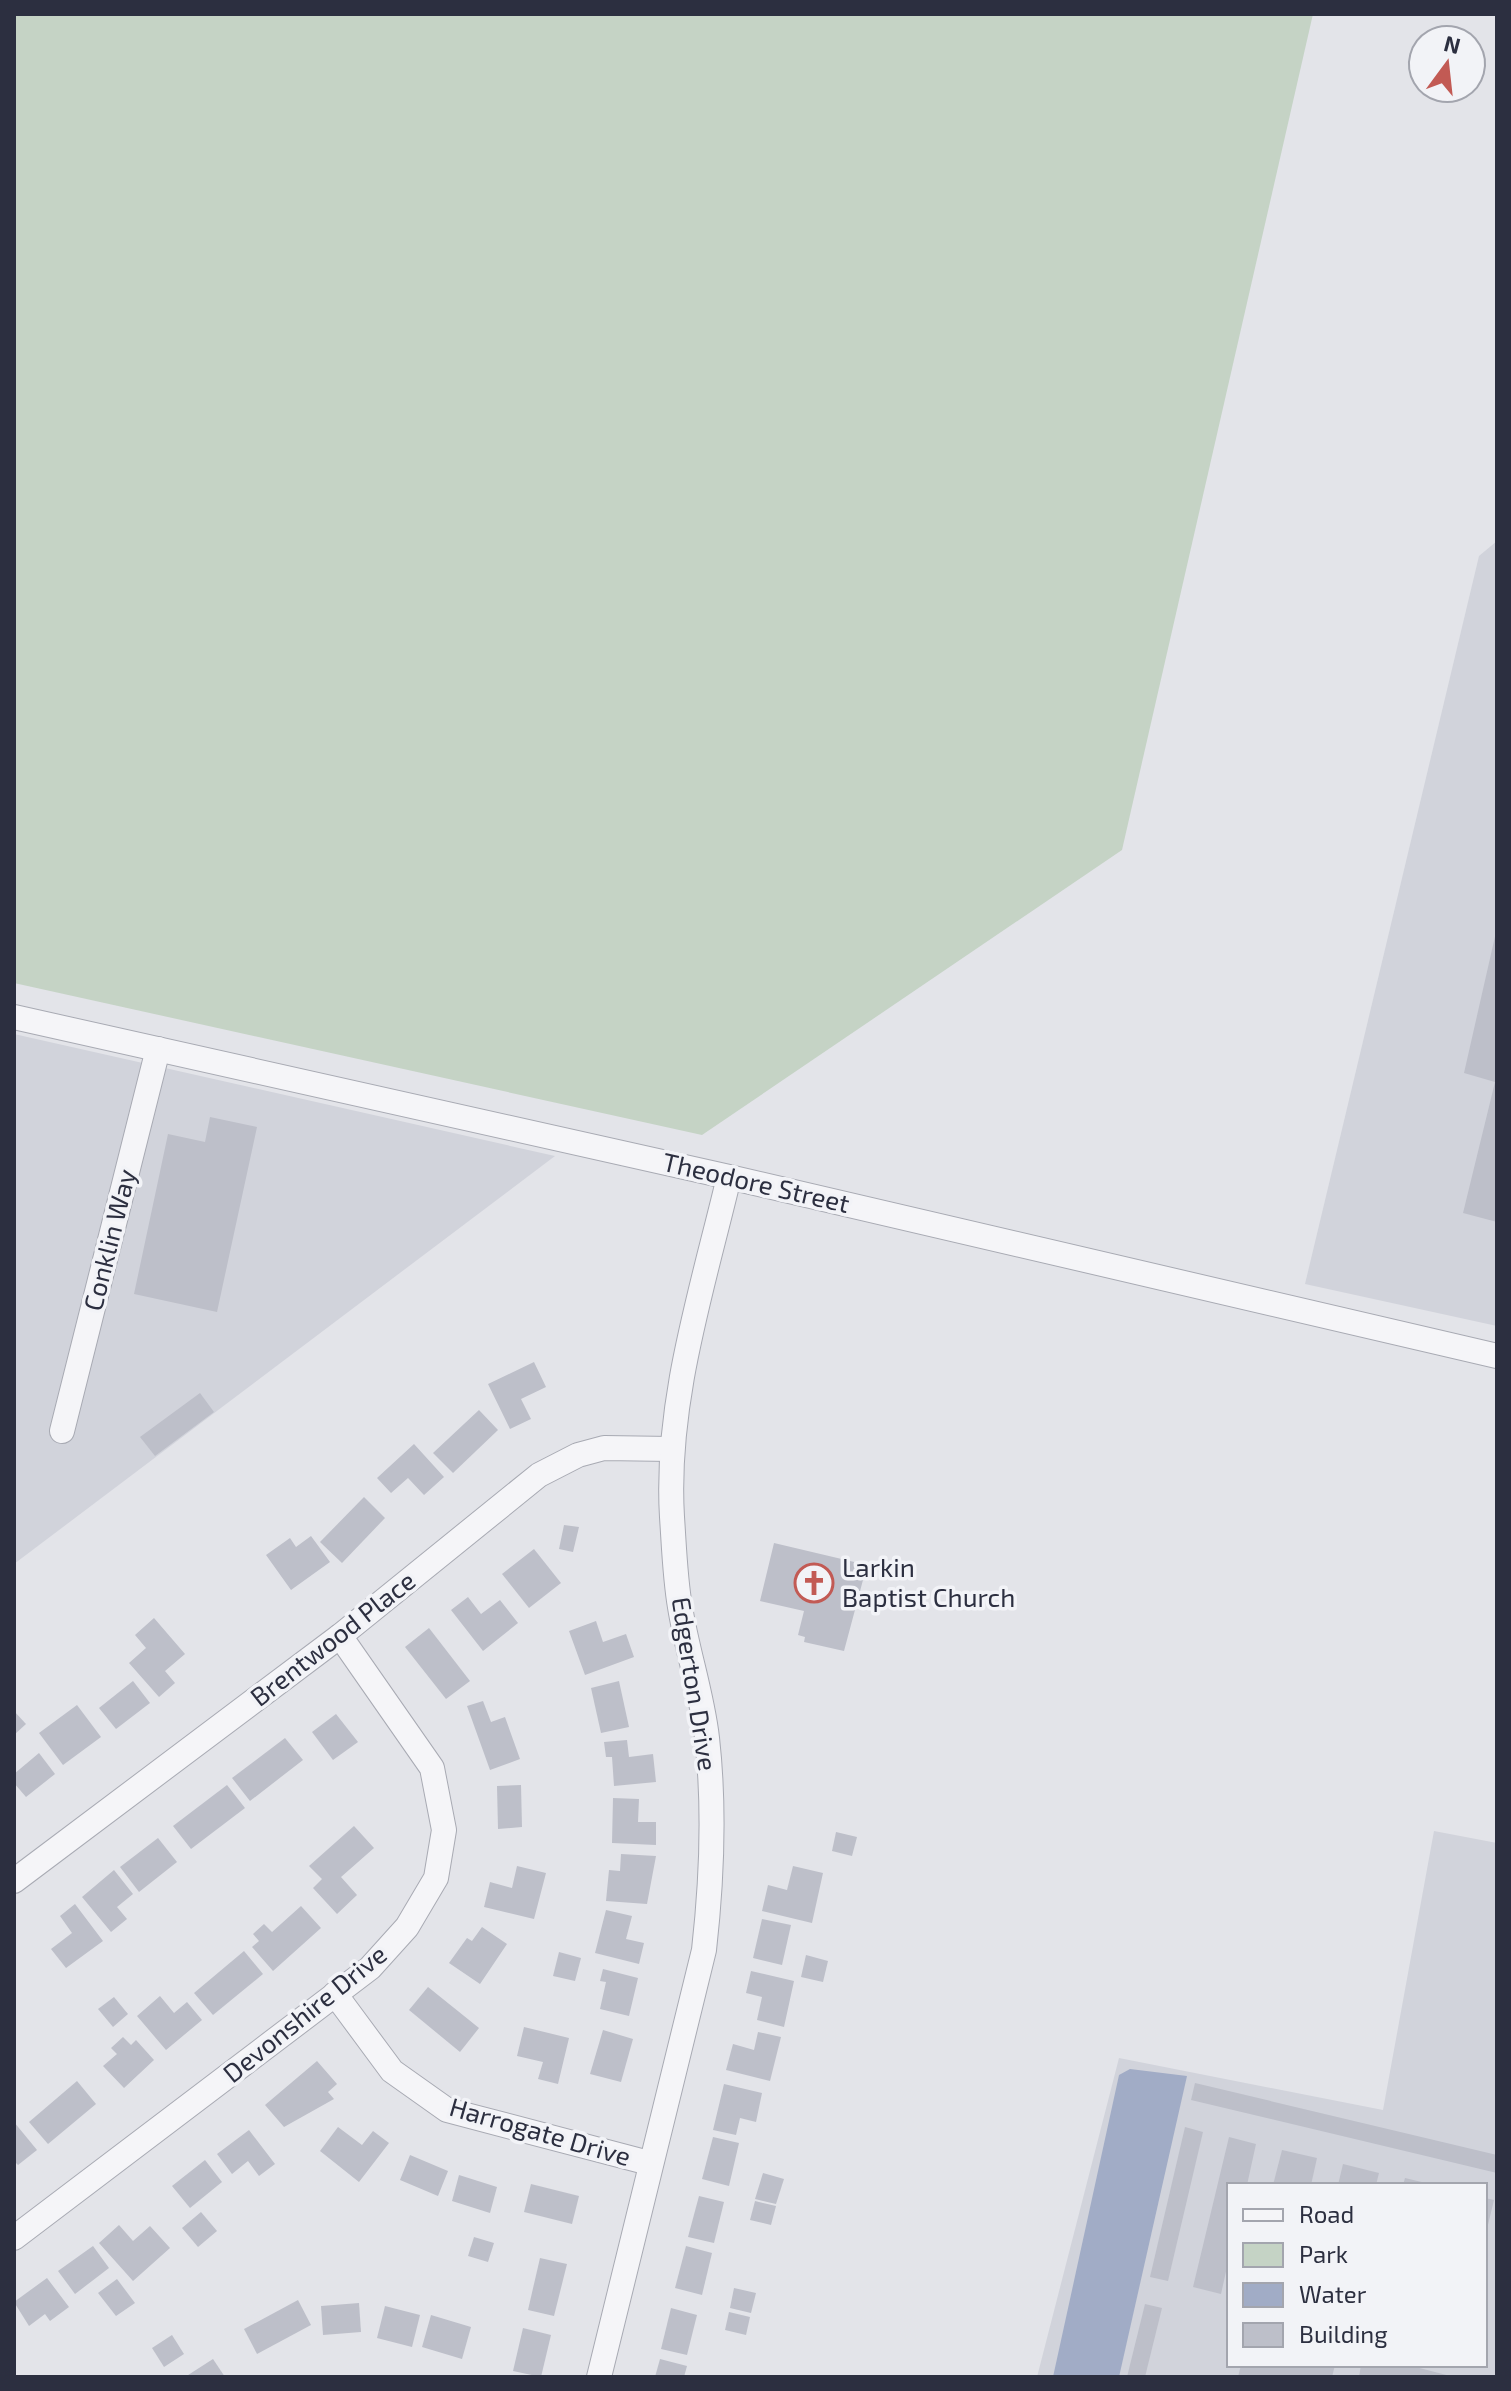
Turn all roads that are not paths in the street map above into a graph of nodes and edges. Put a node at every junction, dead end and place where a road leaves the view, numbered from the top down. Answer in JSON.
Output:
{"nodes":[{"id":1,"x":14,"y":1017,"type":"edge"},
{"id":2,"x":158,"y":1049,"type":"junction"},
{"id":3,"x":729,"y":1177,"type":"junction"},
{"id":4,"x":1497,"y":1356,"type":"edge"},
{"id":5,"x":62,"y":1431,"type":"dead end"},
{"id":6,"x":671,"y":1449,"type":"junction"},
{"id":7,"x":340,"y":1636,"type":"junction"},
{"id":8,"x":14,"y":1881,"type":"edge"},
{"id":9,"x":335,"y":1994,"type":"junction"},
{"id":10,"x":649,"y":2163,"type":"junction"},
{"id":11,"x":14,"y":2238,"type":"edge"},
{"id":12,"x":599,"y":2377,"type":"edge"}],
"edges":[{"from":1,"to":2,"type":"street","name":"Theodore Street"},
{"from":2,"to":3,"type":"street","name":"Theodore Street"},
{"from":2,"to":5,"type":"street","name":"Conklin Way"},
{"from":3,"to":4,"type":"street","name":"Theodore Street"},
{"from":3,"to":6,"type":"street","name":"Edgerton Drive"},
{"from":6,"to":7,"type":"street","name":"Brentwood Place"},
{"from":6,"to":10,"type":"street","name":"Edgerton Drive"},
{"from":7,"to":8,"type":"street","name":"Brentwood Place"},
{"from":7,"to":9,"type":"street","name":"Devonshire Drive"},
{"from":9,"to":10,"type":"street","name":"Harrogate Drive"},
{"from":9,"to":11,"type":"street","name":"Devonshire Drive"},
{"from":10,"to":12,"type":"street","name":"Edgerton Drive"}]}
